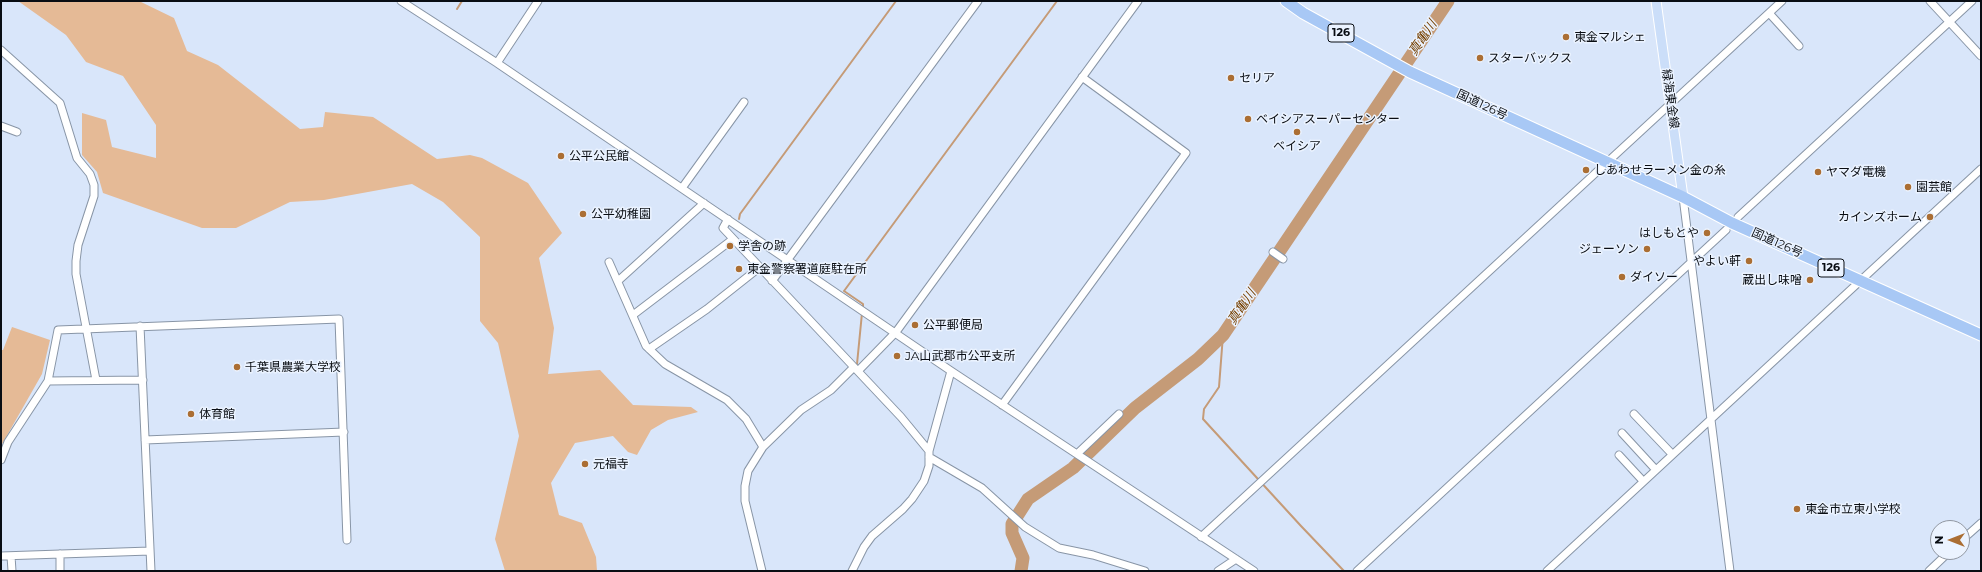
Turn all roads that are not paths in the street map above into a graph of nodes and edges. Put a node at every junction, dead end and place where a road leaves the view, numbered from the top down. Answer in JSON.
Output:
{"nodes":[{"id":1,"x":401,"y":1,"type":"edge"},
{"id":2,"x":538,"y":1,"type":"edge"},
{"id":3,"x":978,"y":1,"type":"edge"},
{"id":4,"x":1138,"y":1,"type":"edge"},
{"id":5,"x":1286,"y":1,"type":"edge"},
{"id":6,"x":1656,"y":1,"type":"edge"},
{"id":7,"x":1782,"y":1,"type":"edge"},
{"id":8,"x":1930,"y":1,"type":"edge"},
{"id":9,"x":1972,"y":1,"type":"edge"},
{"id":10,"x":1769,"y":13,"type":"junction"},
{"id":11,"x":1949,"y":22,"type":"junction"},
{"id":12,"x":1799,"y":46,"type":"dead end"},
{"id":13,"x":1,"y":50,"type":"edge"},
{"id":14,"x":1981,"y":56,"type":"edge"},
{"id":15,"x":497,"y":63,"type":"junction"},
{"id":16,"x":1082,"y":77,"type":"junction"},
{"id":17,"x":744,"y":102,"type":"dead end"},
{"id":18,"x":1670,"y":104,"type":"junction"},
{"id":19,"x":1,"y":126,"type":"edge"},
{"id":20,"x":17,"y":132,"type":"dead end"},
{"id":21,"x":1607,"y":163,"type":"junction"},
{"id":22,"x":1981,"y":169,"type":"edge"},
{"id":23,"x":682,"y":188,"type":"junction"},
{"id":24,"x":1683,"y":197,"type":"junction"},
{"id":25,"x":704,"y":203,"type":"junction"},
{"id":26,"x":1738,"y":217,"type":"junction"},
{"id":27,"x":728,"y":219,"type":"junction"},
{"id":28,"x":1726,"y":230,"type":"dead end"},
{"id":29,"x":733,"y":239,"type":"junction"},
{"id":30,"x":1273,"y":252,"type":"dead end"},
{"id":31,"x":1283,"y":259,"type":"dead end"},
{"id":32,"x":788,"y":260,"type":"junction"},
{"id":33,"x":609,"y":262,"type":"dead end"},
{"id":34,"x":1691,"y":262,"type":"junction"},
{"id":35,"x":760,"y":267,"type":"junction"},
{"id":36,"x":1862,"y":278,"type":"junction"},
{"id":37,"x":772,"y":280,"type":"junction"},
{"id":38,"x":618,"y":281,"type":"junction"},
{"id":39,"x":633,"y":315,"type":"junction"},
{"id":40,"x":140,"y":326,"type":"junction"},
{"id":41,"x":86,"y":328,"type":"junction"},
{"id":42,"x":1981,"y":328,"type":"edge"},
{"id":43,"x":896,"y":332,"type":"junction"},
{"id":44,"x":1981,"y":335,"type":"edge"},
{"id":45,"x":649,"y":349,"type":"junction"},
{"id":46,"x":856,"y":369,"type":"junction"},
{"id":47,"x":952,"y":371,"type":"junction"},
{"id":48,"x":96,"y":380,"type":"junction"},
{"id":49,"x":143,"y":380,"type":"junction"},
{"id":50,"x":48,"y":381,"type":"junction"},
{"id":51,"x":1002,"y":405,"type":"junction"},
{"id":52,"x":1119,"y":414,"type":"dead end"},
{"id":53,"x":1634,"y":414,"type":"dead end"},
{"id":54,"x":1711,"y":418,"type":"junction"},
{"id":55,"x":344,"y":432,"type":"junction"},
{"id":56,"x":1622,"y":433,"type":"dead end"},
{"id":57,"x":145,"y":440,"type":"junction"},
{"id":58,"x":763,"y":447,"type":"junction"},
{"id":59,"x":929,"y":454,"type":"junction"},
{"id":60,"x":1078,"y":454,"type":"junction"},
{"id":61,"x":1672,"y":454,"type":"junction"},
{"id":62,"x":1619,"y":455,"type":"dead end"},
{"id":63,"x":1,"y":460,"type":"edge"},
{"id":64,"x":1656,"y":470,"type":"junction"},
{"id":65,"x":1643,"y":481,"type":"junction"},
{"id":66,"x":1981,"y":522,"type":"edge"},
{"id":67,"x":1970,"y":532,"type":"edge"},
{"id":68,"x":1201,"y":537,"type":"junction"},
{"id":69,"x":348,"y":540,"type":"dead end"},
{"id":70,"x":150,"y":551,"type":"junction"},
{"id":71,"x":60,"y":554,"type":"junction"},
{"id":72,"x":1,"y":556,"type":"edge"},
{"id":73,"x":11,"y":556,"type":"junction"},
{"id":74,"x":1236,"y":559,"type":"junction"},
{"id":75,"x":1941,"y":560,"type":"edge"},
{"id":76,"x":12,"y":571,"type":"edge"},
{"id":77,"x":60,"y":571,"type":"edge"},
{"id":78,"x":151,"y":571,"type":"edge"},
{"id":79,"x":762,"y":571,"type":"edge"},
{"id":80,"x":852,"y":571,"type":"edge"},
{"id":81,"x":1145,"y":571,"type":"edge"},
{"id":82,"x":1218,"y":571,"type":"edge"},
{"id":83,"x":1254,"y":571,"type":"edge"},
{"id":84,"x":1357,"y":571,"type":"edge"},
{"id":85,"x":1547,"y":571,"type":"edge"},
{"id":86,"x":1730,"y":571,"type":"edge"},
{"id":87,"x":1929,"y":571,"type":"edge"}],
"edges":[{"from":1,"to":15,"type":"street"},
{"from":2,"to":15,"type":"street"},
{"from":3,"to":32,"type":"street"},
{"from":4,"to":16,"type":"street"},
{"from":5,"to":21,"type":"highway","name":"国道126号","number":"126"},
{"from":6,"to":18,"type":"main road","name":"緑海東金線"},
{"from":7,"to":10,"type":"street"},
{"from":8,"to":11,"type":"street"},
{"from":9,"to":11,"type":"street"},
{"from":10,"to":12,"type":"street"},
{"from":10,"to":18,"type":"street"},
{"from":11,"to":14,"type":"street"},
{"from":11,"to":26,"type":"street"},
{"from":13,"to":41,"type":"street"},
{"from":15,"to":23,"type":"street"},
{"from":16,"to":43,"type":"street"},
{"from":16,"to":51,"type":"street"},
{"from":17,"to":23,"type":"street"},
{"from":18,"to":21,"type":"street"},
{"from":18,"to":24,"type":"main road","name":"緑海東金線"},
{"from":19,"to":20,"type":"street"},
{"from":21,"to":24,"type":"highway","name":"国道126号","number":"126"},
{"from":21,"to":68,"type":"street"},
{"from":22,"to":36,"type":"street"},
{"from":23,"to":25,"type":"street"},
{"from":24,"to":26,"type":"highway","name":"国道126号","number":"126"},
{"from":24,"to":34,"type":"street"},
{"from":24,"to":36,"type":"highway","name":"国道126号","number":"126"},
{"from":25,"to":27,"type":"street"},
{"from":25,"to":38,"type":"street"},
{"from":26,"to":36,"type":"highway","name":"国道126号","number":"126"},
{"from":27,"to":29,"type":"street"},
{"from":27,"to":32,"type":"street"},
{"from":28,"to":34,"type":"street"},
{"from":29,"to":35,"type":"street"},
{"from":29,"to":39,"type":"street"},
{"from":30,"to":31,"type":"street"},
{"from":32,"to":37,"type":"street"},
{"from":32,"to":43,"type":"street"},
{"from":33,"to":38,"type":"street"},
{"from":34,"to":54,"type":"street"},
{"from":34,"to":84,"type":"street"},
{"from":35,"to":37,"type":"street"},
{"from":35,"to":45,"type":"street"},
{"from":36,"to":42,"type":"highway","name":"国道126号","number":"126"},
{"from":36,"to":44,"type":"highway","name":"国道126号","number":"126"},
{"from":36,"to":54,"type":"street"},
{"from":37,"to":46,"type":"street"},
{"from":38,"to":39,"type":"street"},
{"from":39,"to":45,"type":"street"},
{"from":40,"to":41,"type":"street"},
{"from":40,"to":49,"type":"street"},
{"from":40,"to":55,"type":"street"},
{"from":41,"to":48,"type":"street"},
{"from":41,"to":50,"type":"street"},
{"from":43,"to":46,"type":"street"},
{"from":43,"to":47,"type":"street"},
{"from":45,"to":58,"type":"street"},
{"from":46,"to":58,"type":"street"},
{"from":46,"to":59,"type":"street"},
{"from":47,"to":51,"type":"street"},
{"from":47,"to":59,"type":"street"},
{"from":48,"to":49,"type":"street"},
{"from":48,"to":50,"type":"street"},
{"from":49,"to":57,"type":"street"},
{"from":50,"to":63,"type":"street"},
{"from":51,"to":60,"type":"street"},
{"from":52,"to":60,"type":"street"},
{"from":53,"to":61,"type":"street"},
{"from":54,"to":61,"type":"street"},
{"from":54,"to":86,"type":"street"},
{"from":55,"to":57,"type":"street"},
{"from":55,"to":69,"type":"street"},
{"from":56,"to":64,"type":"street"},
{"from":57,"to":70,"type":"street"},
{"from":58,"to":79,"type":"street"},
{"from":59,"to":80,"type":"street"},
{"from":59,"to":81,"type":"street"},
{"from":60,"to":68,"type":"street"},
{"from":61,"to":64,"type":"street"},
{"from":62,"to":65,"type":"street"},
{"from":64,"to":65,"type":"street"},
{"from":65,"to":85,"type":"street"},
{"from":66,"to":67,"type":"street"},
{"from":68,"to":74,"type":"street"},
{"from":70,"to":71,"type":"street"},
{"from":70,"to":78,"type":"street"},
{"from":71,"to":73,"type":"street"},
{"from":71,"to":77,"type":"street"},
{"from":72,"to":73,"type":"street"},
{"from":73,"to":76,"type":"street"},
{"from":74,"to":82,"type":"street"},
{"from":74,"to":83,"type":"street"},
{"from":75,"to":87,"type":"street"}]}
